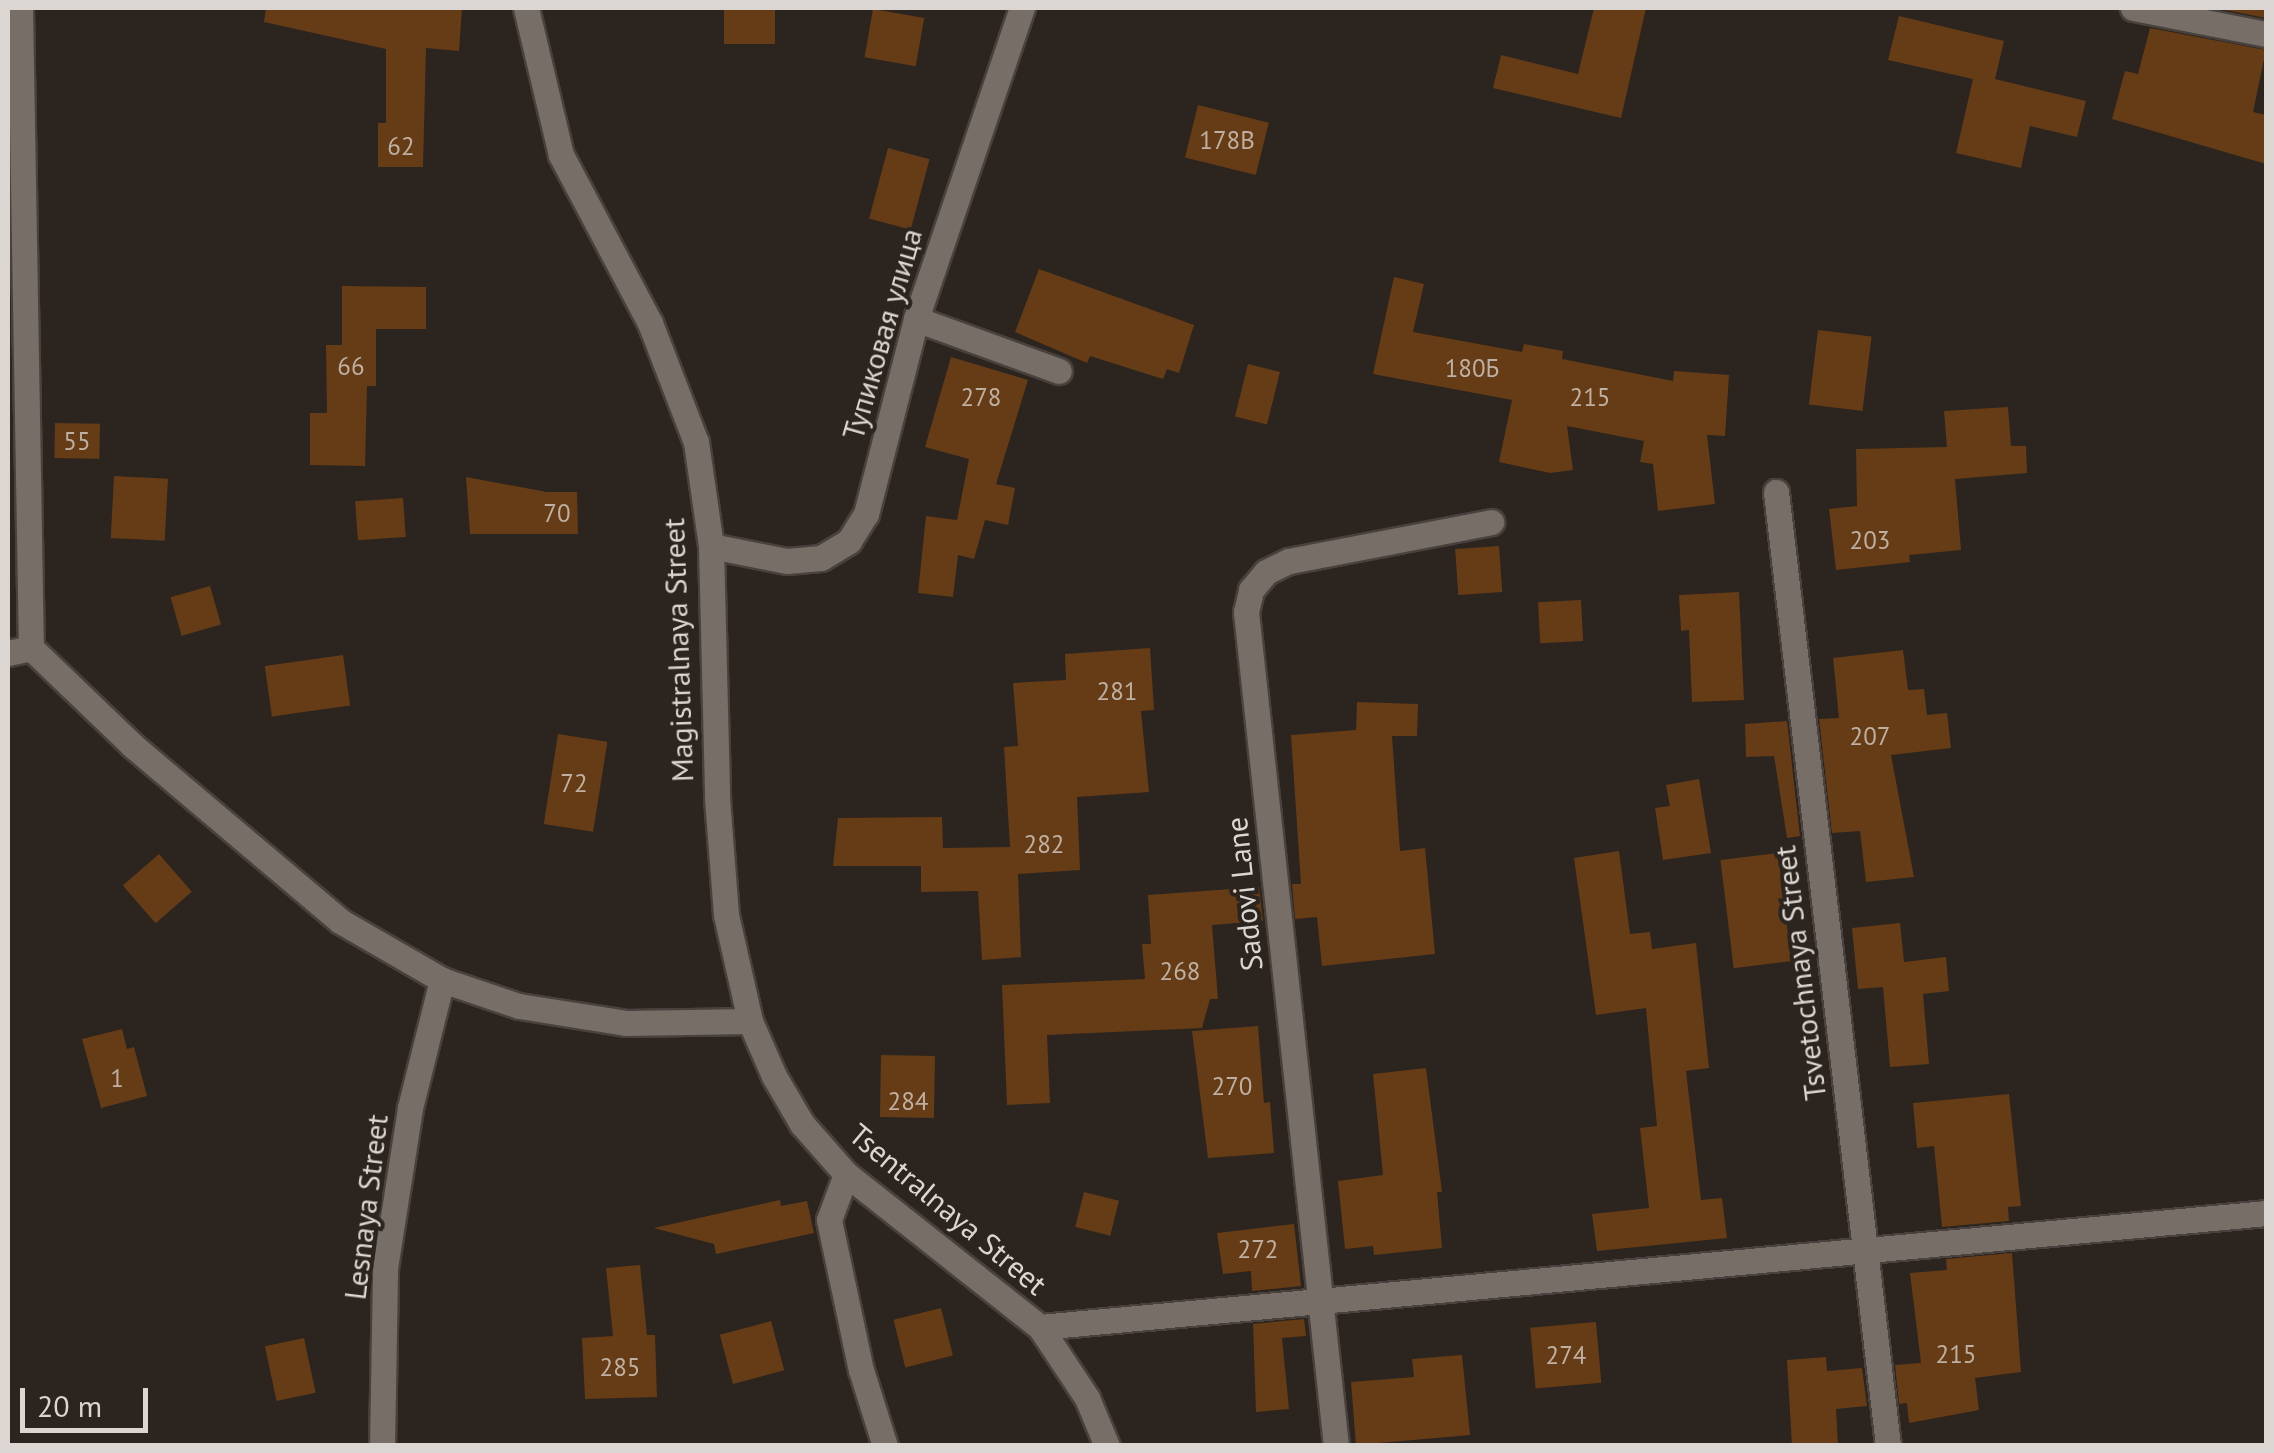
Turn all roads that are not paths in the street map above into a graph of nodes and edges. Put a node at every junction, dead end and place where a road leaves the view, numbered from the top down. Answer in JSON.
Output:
{"nodes":[{"id":1,"x":20,"y":8,"type":"edge"},
{"id":2,"x":526,"y":8,"type":"edge"},
{"id":3,"x":1022,"y":8,"type":"edge"},
{"id":4,"x":2133,"y":8,"type":"edge"},
{"id":5,"x":2266,"y":34,"type":"edge"},
{"id":6,"x":916,"y":320,"type":"junction"},
{"id":7,"x":1058,"y":371,"type":"dead end"},
{"id":8,"x":1776,"y":492,"type":"dead end"},
{"id":9,"x":1491,"y":522,"type":"dead end"},
{"id":10,"x":711,"y":546,"type":"junction"},
{"id":11,"x":19,"y":651,"type":"edge"},
{"id":12,"x":442,"y":980,"type":"junction"},
{"id":13,"x":750,"y":1021,"type":"junction"},
{"id":14,"x":846,"y":1174,"type":"junction"},
{"id":15,"x":2266,"y":1212,"type":"edge"},
{"id":16,"x":1866,"y":1252,"type":"junction"},
{"id":17,"x":1320,"y":1300,"type":"junction"},
{"id":18,"x":1040,"y":1327,"type":"junction"},
{"id":19,"x":382,"y":1446,"type":"edge"},
{"id":20,"x":885,"y":1446,"type":"edge"},
{"id":21,"x":1108,"y":1446,"type":"edge"},
{"id":22,"x":1336,"y":1446,"type":"edge"},
{"id":23,"x":1888,"y":1446,"type":"edge"}],
"edges":[{"from":1,"to":11,"type":"street"},
{"from":2,"to":10,"type":"street","name":"Magistralnaya Street"},
{"from":3,"to":6,"type":"street","name":"Тупиковая улица"},
{"from":4,"to":5,"type":"street"},
{"from":6,"to":7,"type":"street"},
{"from":6,"to":10,"type":"street","name":"Тупиковая улица"},
{"from":8,"to":16,"type":"street","name":"Tsvetochnaya Street"},
{"from":9,"to":17,"type":"street","name":"Sadovi Lane"},
{"from":10,"to":13,"type":"street","name":"Magistralnaya Street"},
{"from":11,"to":12,"type":"street"},
{"from":12,"to":13,"type":"street"},
{"from":12,"to":19,"type":"street","name":"Lesnaya Street"},
{"from":13,"to":14,"type":"street","name":"Tsentralnaya Street"},
{"from":14,"to":18,"type":"street","name":"Tsentralnaya Street"},
{"from":14,"to":20,"type":"street"},
{"from":15,"to":16,"type":"street"},
{"from":16,"to":17,"type":"street"},
{"from":16,"to":23,"type":"street","name":"Tsvetochnaya Street"},
{"from":17,"to":18,"type":"street"},
{"from":17,"to":22,"type":"street","name":"Sadovi Lane"},
{"from":18,"to":21,"type":"street","name":"Tsentralnaya Street"}]}
